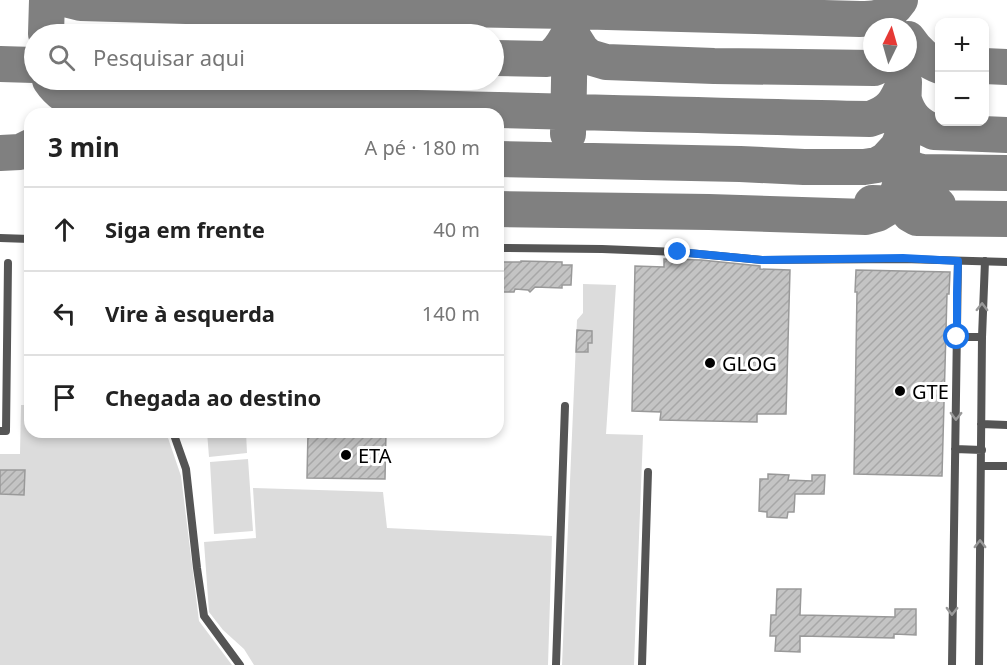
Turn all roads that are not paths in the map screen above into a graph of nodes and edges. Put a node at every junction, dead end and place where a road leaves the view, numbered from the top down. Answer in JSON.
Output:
{"nodes":[{"id":1,"x":0,"y":238,"type":"edge"},
{"id":2,"x":24,"y":239,"type":"edge"},
{"id":3,"x":504,"y":248,"type":"edge"},
{"id":4,"x":958,"y":261,"type":"junction"},
{"id":5,"x":985,"y":261,"type":"junction"},
{"id":6,"x":1007,"y":262,"type":"edge"},
{"id":7,"x":8,"y":263,"type":"dead end"},
{"id":8,"x":957,"y":337,"type":"junction"},
{"id":9,"x":982,"y":337,"type":"junction"},
{"id":10,"x":3,"y":403,"type":"edge"},
{"id":11,"x":565,"y":406,"type":"dead end"},
{"id":12,"x":981,"y":424,"type":"junction"},
{"id":13,"x":1007,"y":425,"type":"edge"},
{"id":14,"x":0,"y":431,"type":"edge"},
{"id":15,"x":175,"y":438,"type":"edge"},
{"id":16,"x":955,"y":449,"type":"junction"},
{"id":17,"x":982,"y":450,"type":"junction"},
{"id":18,"x":981,"y":466,"type":"junction"},
{"id":19,"x":1007,"y":466,"type":"edge"},
{"id":20,"x":648,"y":472,"type":"dead end"},
{"id":21,"x":240,"y":665,"type":"edge"},
{"id":22,"x":556,"y":665,"type":"edge"},
{"id":23,"x":642,"y":665,"type":"edge"},
{"id":24,"x":952,"y":665,"type":"edge"},
{"id":25,"x":979,"y":665,"type":"edge"}],
"edges":[{"from":1,"to":2,"type":"lane"},
{"from":3,"to":4,"type":"lane"},
{"from":4,"to":5,"type":"lane"},
{"from":4,"to":8,"type":"lane"},
{"from":5,"to":6,"type":"lane"},
{"from":9,"to":5,"type":"lane","one_way":true},
{"from":7,"to":10,"type":"lane"},
{"from":8,"to":9,"type":"lane"},
{"from":8,"to":16,"type":"lane","one_way":true},
{"from":9,"to":12,"type":"lane"},
{"from":10,"to":14,"type":"lane"},
{"from":11,"to":22,"type":"lane"},
{"from":12,"to":13,"type":"lane"},
{"from":12,"to":17,"type":"lane"},
{"from":15,"to":21,"type":"lane"},
{"from":16,"to":17,"type":"lane"},
{"from":16,"to":24,"type":"lane","one_way":true},
{"from":17,"to":18,"type":"lane"},
{"from":18,"to":19,"type":"lane"},
{"from":25,"to":18,"type":"lane","one_way":true},
{"from":20,"to":23,"type":"lane"}]}
